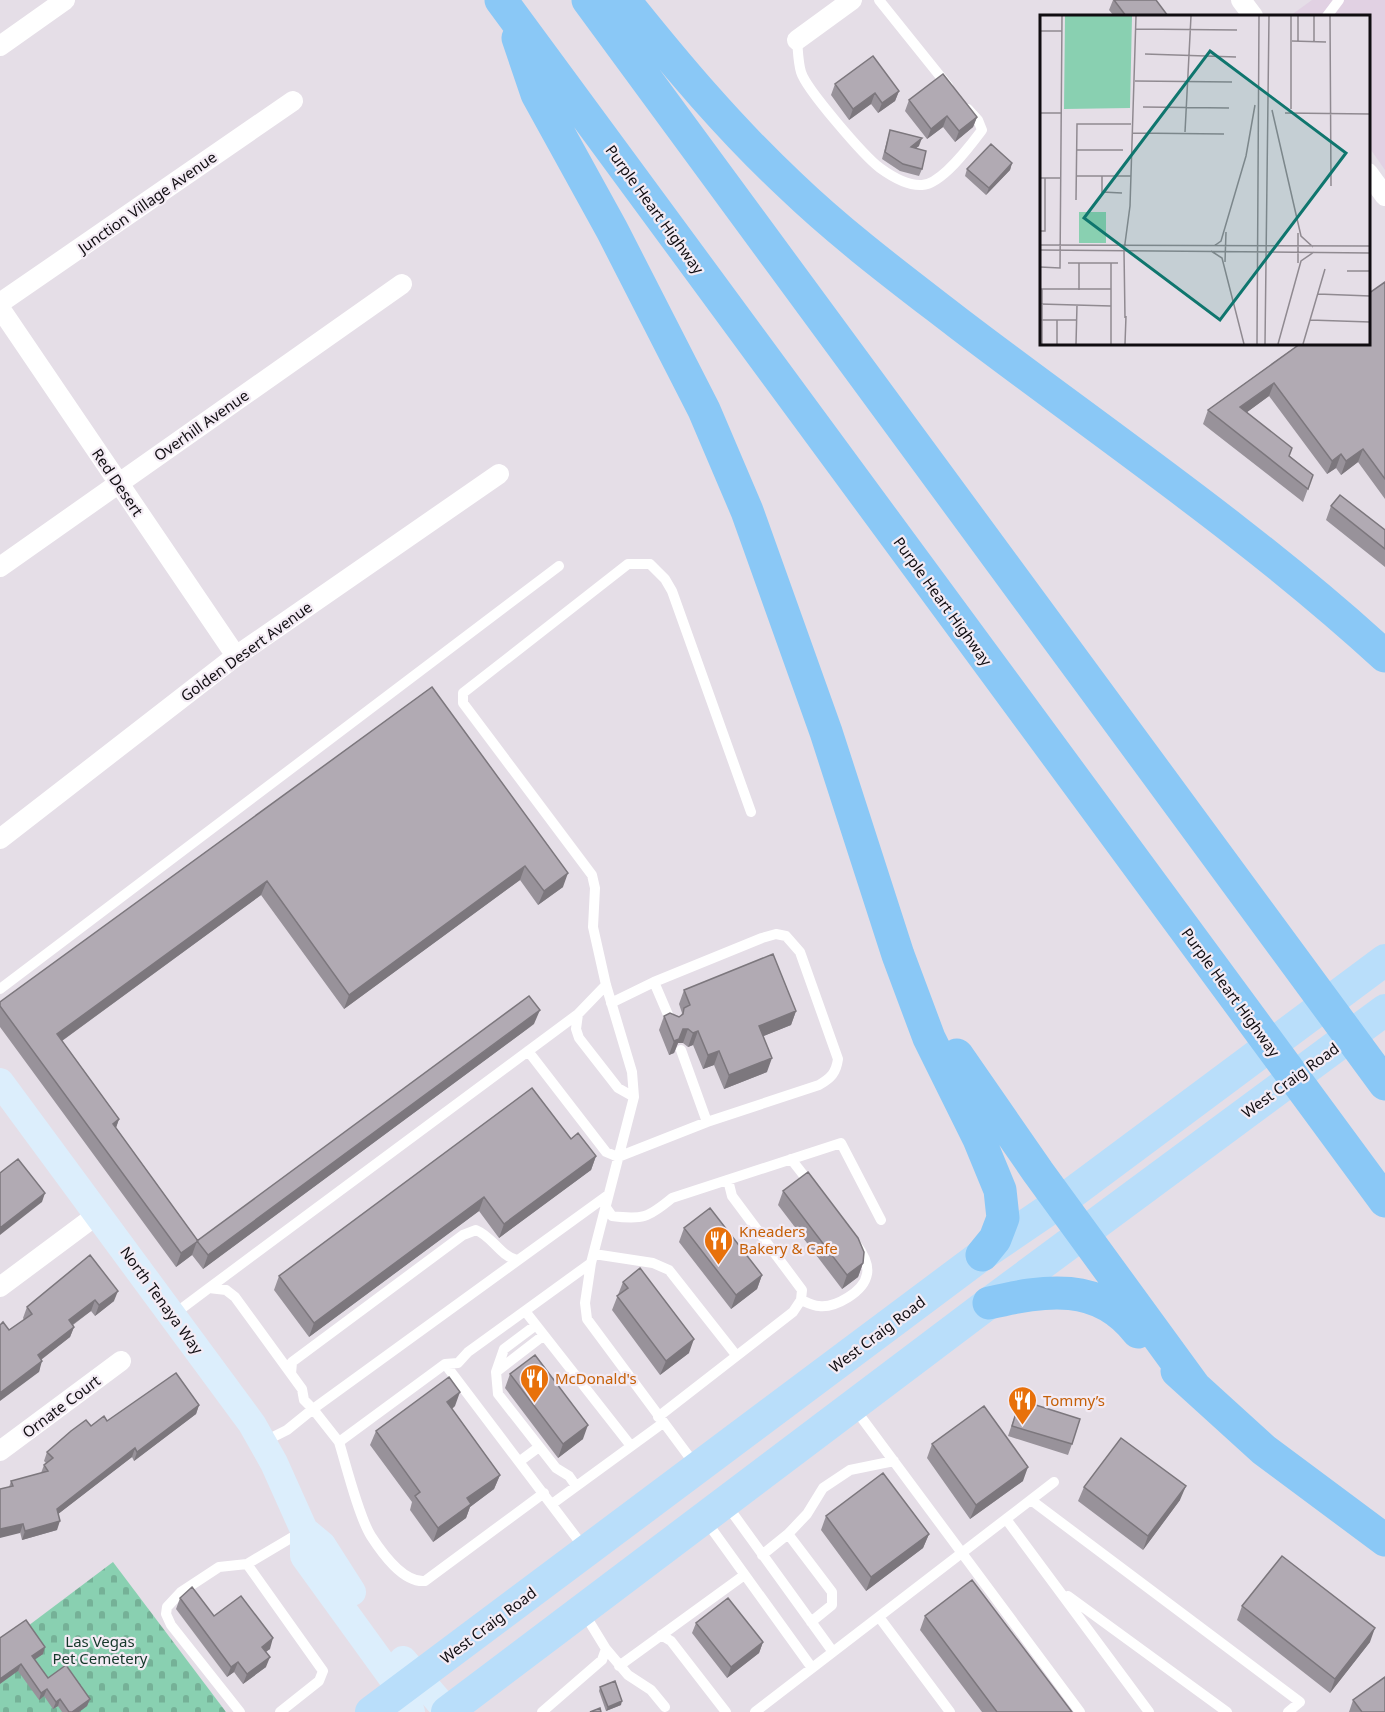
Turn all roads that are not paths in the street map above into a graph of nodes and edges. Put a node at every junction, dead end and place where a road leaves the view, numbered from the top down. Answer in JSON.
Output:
{"nodes":[{"id":1,"x":65,"y":0,"type":"edge"},
{"id":2,"x":588,"y":0,"type":"edge"},
{"id":3,"x":624,"y":0,"type":"edge"},
{"id":4,"x":879,"y":0,"type":"edge"},
{"id":5,"x":1241,"y":0,"type":"edge"},
{"id":6,"x":1339,"y":0,"type":"edge"},
{"id":7,"x":839,"y":4,"type":"edge"},
{"id":8,"x":505,"y":5,"type":"edge"},
{"id":9,"x":1252,"y":15,"type":"edge"},
{"id":10,"x":1328,"y":15,"type":"edge"},
{"id":11,"x":797,"y":40,"type":"joint"},
{"id":12,"x":0,"y":46,"type":"edge"},
{"id":13,"x":293,"y":101,"type":"dead end"},
{"id":14,"x":1370,"y":176,"type":"edge"},
{"id":15,"x":1385,"y":196,"type":"edge"},
{"id":16,"x":402,"y":284,"type":"dead end"},
{"id":17,"x":0,"y":303,"type":"edge"},
{"id":18,"x":0,"y":308,"type":"edge"},
{"id":19,"x":499,"y":474,"type":"dead end"},
{"id":20,"x":119,"y":483,"type":"junction"},
{"id":21,"x":559,"y":566,"type":"dead end"},
{"id":22,"x":0,"y":567,"type":"edge"},
{"id":23,"x":236,"y":656,"type":"junction"},
{"id":24,"x":1385,"y":656,"type":"edge"},
{"id":25,"x":751,"y":812,"type":"dead end"},
{"id":26,"x":0,"y":839,"type":"edge"},
{"id":27,"x":898,"y":955,"type":"junction"},
{"id":28,"x":1385,"y":960,"type":"edge"},
{"id":29,"x":654,"y":982,"type":"junction"},
{"id":30,"x":606,"y":985,"type":"junction"},
{"id":31,"x":0,"y":989,"type":"edge"},
{"id":32,"x":611,"y":1004,"type":"junction"},
{"id":33,"x":1385,"y":1010,"type":"edge"},
{"id":34,"x":578,"y":1014,"type":"junction"},
{"id":35,"x":672,"y":1024,"type":"edge"},
{"id":36,"x":681,"y":1050,"type":"edge"},
{"id":37,"x":528,"y":1051,"type":"junction"},
{"id":38,"x":0,"y":1082,"type":"edge"},
{"id":39,"x":1385,"y":1084,"type":"edge"},
{"id":40,"x":634,"y":1097,"type":"junction"},
{"id":41,"x":707,"y":1122,"type":"junction"},
{"id":42,"x":618,"y":1157,"type":"junction"},
{"id":43,"x":791,"y":1159,"type":"junction"},
{"id":44,"x":728,"y":1180,"type":"junction"},
{"id":45,"x":608,"y":1195,"type":"junction"},
{"id":46,"x":819,"y":1195,"type":"edge"},
{"id":47,"x":1385,"y":1201,"type":"edge"},
{"id":48,"x":1060,"y":1202,"type":"junction"},
{"id":49,"x":605,"y":1206,"type":"junction"},
{"id":50,"x":98,"y":1214,"type":"junction"},
{"id":51,"x":881,"y":1220,"type":"dead end"},
{"id":52,"x":846,"y":1230,"type":"edge"},
{"id":53,"x":1083,"y":1234,"type":"junction"},
{"id":54,"x":982,"y":1255,"type":"junction"},
{"id":55,"x":593,"y":1258,"type":"junction"},
{"id":56,"x":517,"y":1260,"type":"junction"},
{"id":57,"x":0,"y":1287,"type":"edge"},
{"id":58,"x":209,"y":1288,"type":"junction"},
{"id":59,"x":801,"y":1300,"type":"junction"},
{"id":60,"x":989,"y":1303,"type":"junction"},
{"id":61,"x":525,"y":1311,"type":"junction"},
{"id":62,"x":173,"y":1315,"type":"junction"},
{"id":63,"x":536,"y":1325,"type":"junction"},
{"id":64,"x":544,"y":1335,"type":"junction"},
{"id":65,"x":736,"y":1355,"type":"junction"},
{"id":66,"x":121,"y":1361,"type":"dead end"},
{"id":67,"x":445,"y":1364,"type":"junction"},
{"id":68,"x":496,"y":1372,"type":"junction"},
{"id":69,"x":291,"y":1374,"type":"junction"},
{"id":70,"x":819,"y":1378,"type":"junction"},
{"id":71,"x":1194,"y":1386,"type":"junction"},
{"id":72,"x":853,"y":1406,"type":"junction"},
{"id":73,"x":313,"y":1409,"type":"junction"},
{"id":74,"x":660,"y":1420,"type":"junction"},
{"id":75,"x":263,"y":1442,"type":"junction"},
{"id":76,"x":339,"y":1442,"type":"junction"},
{"id":77,"x":631,"y":1446,"type":"junction"},
{"id":78,"x":539,"y":1447,"type":"junction"},
{"id":79,"x":0,"y":1451,"type":"edge"},
{"id":80,"x":520,"y":1461,"type":"junction"},
{"id":81,"x":894,"y":1461,"type":"junction"},
{"id":82,"x":698,"y":1469,"type":"junction"},
{"id":83,"x":1054,"y":1482,"type":"dead end"},
{"id":84,"x":576,"y":1486,"type":"junction"},
{"id":85,"x":544,"y":1493,"type":"junction"},
{"id":86,"x":1031,"y":1500,"type":"junction"},
{"id":87,"x":552,"y":1504,"type":"junction"},
{"id":88,"x":714,"y":1511,"type":"junction"},
{"id":89,"x":1006,"y":1519,"type":"junction"},
{"id":90,"x":304,"y":1530,"type":"junction"},
{"id":91,"x":788,"y":1534,"type":"junction"},
{"id":92,"x":1385,"y":1540,"type":"edge"},
{"id":93,"x":587,"y":1552,"type":"junction"},
{"id":94,"x":962,"y":1553,"type":"junction"},
{"id":95,"x":762,"y":1555,"type":"junction"},
{"id":96,"x":247,"y":1564,"type":"junction"},
{"id":97,"x":743,"y":1576,"type":"junction"},
{"id":98,"x":1058,"y":1589,"type":"junction"},
{"id":99,"x":582,"y":1610,"type":"junction"},
{"id":100,"x":879,"y":1617,"type":"junction"},
{"id":101,"x":811,"y":1622,"type":"junction"},
{"id":102,"x":661,"y":1635,"type":"junction"},
{"id":103,"x":606,"y":1649,"type":"junction"},
{"id":104,"x":833,"y":1652,"type":"junction"},
{"id":105,"x":619,"y":1666,"type":"junction"},
{"id":106,"x":812,"y":1668,"type":"junction"},
{"id":107,"x":409,"y":1693,"type":"edge"},
{"id":108,"x":664,"y":1710,"type":"edge"},
{"id":109,"x":240,"y":1712,"type":"edge"},
{"id":110,"x":280,"y":1712,"type":"edge"},
{"id":111,"x":371,"y":1712,"type":"edge"},
{"id":112,"x":447,"y":1712,"type":"edge"},
{"id":113,"x":542,"y":1712,"type":"edge"},
{"id":114,"x":726,"y":1712,"type":"edge"},
{"id":115,"x":755,"y":1712,"type":"edge"},
{"id":116,"x":950,"y":1712,"type":"edge"},
{"id":117,"x":1080,"y":1712,"type":"edge"},
{"id":118,"x":1149,"y":1712,"type":"edge"},
{"id":119,"x":1227,"y":1712,"type":"edge"},
{"id":120,"x":1288,"y":1712,"type":"edge"}],
"edges":[{"from":1,"to":12,"type":"street"},
{"from":2,"to":39,"type":"highway"},
{"from":3,"to":24,"type":"highway"},
{"from":4,"to":11,"type":"lane"},
{"from":5,"to":9,"type":"street"},
{"from":6,"to":10,"type":"lane"},
{"from":7,"to":11,"type":"street"},
{"from":8,"to":27,"type":"highway"},
{"from":8,"to":47,"type":"highway","name":"Purple Heart Highway"},
{"from":13,"to":17,"type":"street","name":"Junction Village Avenue"},
{"from":14,"to":15,"type":"street"},
{"from":16,"to":20,"type":"street","name":"Overhill Avenue"},
{"from":18,"to":20,"type":"street","name":"Red Desert"},
{"from":19,"to":23,"type":"street","name":"Golden Desert Avenue"},
{"from":20,"to":22,"type":"street","name":"Overhill Avenue"},
{"from":20,"to":23,"type":"street","name":"Red Desert"},
{"from":21,"to":31,"type":"lane"},
{"from":23,"to":26,"type":"street","name":"Golden Desert Avenue"},
{"from":25,"to":30,"type":"lane"},
{"from":27,"to":48,"type":"highway"},
{"from":27,"to":54,"type":"highway"},
{"from":28,"to":48,"type":"main road","name":"West Craig Road"},
{"from":29,"to":32,"type":"lane"},
{"from":29,"to":35,"type":"lane"},
{"from":29,"to":41,"type":"lane"},
{"from":30,"to":32,"type":"lane"},
{"from":30,"to":34,"type":"lane"},
{"from":32,"to":40,"type":"lane"},
{"from":33,"to":53,"type":"main road","name":"West Craig Road"},
{"from":34,"to":37,"type":"lane"},
{"from":34,"to":40,"type":"lane"},
{"from":36,"to":41,"type":"lane"},
{"from":37,"to":42,"type":"lane"},
{"from":37,"to":58,"type":"lane"},
{"from":38,"to":50,"type":"main road","name":"North Tenaya Way"},
{"from":40,"to":42,"type":"lane"},
{"from":41,"to":42,"type":"lane"},
{"from":42,"to":45,"type":"lane"},
{"from":43,"to":44,"type":"lane"},
{"from":43,"to":46,"type":"lane"},
{"from":43,"to":51,"type":"lane"},
{"from":44,"to":49,"type":"lane"},
{"from":44,"to":59,"type":"lane"},
{"from":45,"to":49,"type":"lane"},
{"from":45,"to":56,"type":"lane"},
{"from":48,"to":53,"type":"highway"},
{"from":48,"to":54,"type":"main road","name":"West Craig Road"},
{"from":49,"to":55,"type":"lane"},
{"from":50,"to":57,"type":"street"},
{"from":50,"to":62,"type":"main road","name":"North Tenaya Way"},
{"from":52,"to":59,"type":"lane"},
{"from":53,"to":60,"type":"main road","name":"West Craig Road"},
{"from":53,"to":71,"type":"highway"},
{"from":54,"to":70,"type":"main road","name":"West Craig Road"},
{"from":55,"to":61,"type":"lane"},
{"from":55,"to":65,"type":"lane"},
{"from":55,"to":74,"type":"lane"},
{"from":56,"to":69,"type":"lane"},
{"from":56,"to":73,"type":"lane"},
{"from":58,"to":62,"type":"lane"},
{"from":58,"to":69,"type":"lane"},
{"from":59,"to":65,"type":"lane"},
{"from":60,"to":71,"type":"highway"},
{"from":60,"to":72,"type":"main road","name":"West Craig Road"},
{"from":61,"to":63,"type":"lane"},
{"from":61,"to":67,"type":"lane"},
{"from":62,"to":75,"type":"main road","name":"North Tenaya Way"},
{"from":63,"to":64,"type":"lane"},
{"from":63,"to":68,"type":"lane"},
{"from":64,"to":68,"type":"lane"},
{"from":64,"to":77,"type":"lane"},
{"from":65,"to":74,"type":"lane"},
{"from":66,"to":79,"type":"street","name":"Ornate Court"},
{"from":67,"to":76,"type":"lane"},
{"from":67,"to":80,"type":"lane"},
{"from":68,"to":78,"type":"lane"},
{"from":69,"to":73,"type":"lane"},
{"from":70,"to":82,"type":"main road","name":"West Craig Road"},
{"from":70,"to":88,"type":"main road"},
{"from":71,"to":92,"type":"highway"},
{"from":72,"to":81,"type":"lane"},
{"from":72,"to":88,"type":"main road","name":"West Craig Road"},
{"from":73,"to":75,"type":"lane"},
{"from":73,"to":76,"type":"lane"},
{"from":74,"to":77,"type":"lane"},
{"from":74,"to":82,"type":"lane"},
{"from":75,"to":90,"type":"main road","name":"North Tenaya Way"},
{"from":76,"to":85,"type":"lane"},
{"from":77,"to":84,"type":"lane"},
{"from":78,"to":80,"type":"lane"},
{"from":78,"to":84,"type":"lane"},
{"from":80,"to":85,"type":"lane"},
{"from":81,"to":91,"type":"lane"},
{"from":81,"to":94,"type":"lane"},
{"from":82,"to":93,"type":"main road","name":"West Craig Road"},
{"from":83,"to":86,"type":"lane"},
{"from":84,"to":87,"type":"lane"},
{"from":85,"to":87,"type":"lane"},
{"from":86,"to":89,"type":"lane"},
{"from":86,"to":120,"type":"lane"},
{"from":87,"to":93,"type":"lane"},
{"from":88,"to":95,"type":"lane"},
{"from":88,"to":97,"type":"lane"},
{"from":88,"to":99,"type":"main road","name":"West Craig Road"},
{"from":89,"to":94,"type":"lane"},
{"from":89,"to":98,"type":"lane"},
{"from":90,"to":96,"type":"lane"},
{"from":90,"to":107,"type":"main road","name":"North Tenaya Way"},
{"from":91,"to":95,"type":"lane"},
{"from":91,"to":101,"type":"lane"},
{"from":93,"to":107,"type":"main road","name":"West Craig Road"},
{"from":94,"to":100,"type":"lane"},
{"from":94,"to":117,"type":"lane"},
{"from":95,"to":101,"type":"lane"},
{"from":96,"to":109,"type":"lane"},
{"from":96,"to":110,"type":"lane"},
{"from":97,"to":102,"type":"lane"},
{"from":97,"to":106,"type":"lane"},
{"from":98,"to":118,"type":"lane"},
{"from":98,"to":119,"type":"lane"},
{"from":99,"to":103,"type":"lane"},
{"from":99,"to":112,"type":"main road","name":"West Craig Road"},
{"from":100,"to":104,"type":"lane"},
{"from":100,"to":116,"type":"lane"},
{"from":101,"to":104,"type":"lane"},
{"from":102,"to":105,"type":"lane"},
{"from":102,"to":114,"type":"lane"},
{"from":103,"to":105,"type":"lane"},
{"from":103,"to":113,"type":"lane"},
{"from":104,"to":106,"type":"lane"},
{"from":105,"to":108,"type":"lane"},
{"from":106,"to":115,"type":"lane"},
{"from":107,"to":111,"type":"main road","name":"West Craig Road"},
{"from":107,"to":112,"type":"main road","name":"North Tenaya Way"}]}
